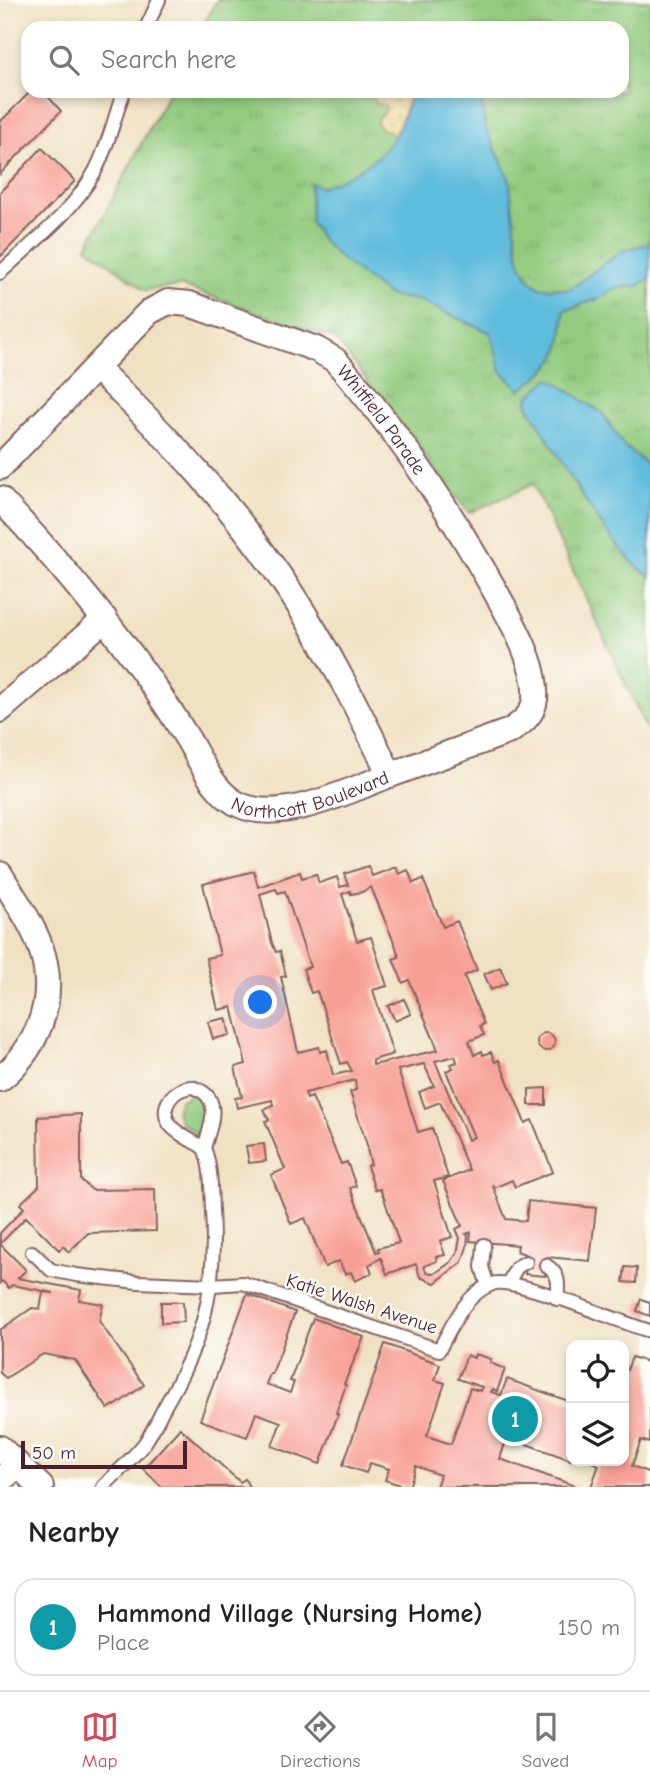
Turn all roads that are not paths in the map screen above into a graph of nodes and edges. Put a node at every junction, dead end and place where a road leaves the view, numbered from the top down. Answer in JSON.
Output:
{"nodes":[{"id":1,"x":159,"y":0,"type":"edge"},
{"id":2,"x":149,"y":21,"type":"edge"},
{"id":3,"x":122,"y":98,"type":"edge"},
{"id":4,"x":0,"y":273,"type":"edge"},
{"id":5,"x":96,"y":368,"type":"junction"},
{"id":6,"x":0,"y":467,"type":"edge"},
{"id":7,"x":0,"y":499,"type":"edge"},
{"id":8,"x":105,"y":619,"type":"junction"},
{"id":9,"x":0,"y":710,"type":"edge"},
{"id":10,"x":390,"y":775,"type":"junction"},
{"id":11,"x":0,"y":874,"type":"edge"},
{"id":12,"x":0,"y":1079,"type":"edge"},
{"id":13,"x":204,"y":1148,"type":"junction"},
{"id":14,"x":484,"y":1245,"type":"dead end"},
{"id":15,"x":32,"y":1252,"type":"dead end"},
{"id":16,"x":526,"y":1262,"type":"dead end"},
{"id":17,"x":546,"y":1265,"type":"dead end"},
{"id":18,"x":508,"y":1283,"type":"junction"},
{"id":19,"x":212,"y":1285,"type":"junction"},
{"id":20,"x":488,"y":1286,"type":"junction"},
{"id":21,"x":557,"y":1299,"type":"junction"},
{"id":22,"x":650,"y":1331,"type":"edge"},
{"id":23,"x":6,"y":1465,"type":"edge"},
{"id":24,"x":41,"y":1487,"type":"edge"},
{"id":25,"x":103,"y":1487,"type":"edge"}],
"edges":[{"from":1,"to":2,"type":"lane"},
{"from":3,"to":4,"type":"lane"},
{"from":5,"to":6,"type":"street","name":"Whitfield Parade"},
{"from":5,"to":10,"type":"street","name":"Northcott Boulevard"},
{"from":5,"to":10,"type":"street","name":"Whitfield Parade"},
{"from":7,"to":8,"type":"street","name":"Northcott Boulevard"},
{"from":8,"to":9,"type":"street"},
{"from":8,"to":10,"type":"street","name":"Northcott Boulevard"},
{"from":11,"to":12,"type":"street"},
{"from":13,"to":13,"type":"lane"},
{"from":13,"to":19,"type":"lane"},
{"from":14,"to":20,"type":"lane"},
{"from":15,"to":19,"type":"lane","name":"Katie Walsh Avenue"},
{"from":16,"to":18,"type":"lane"},
{"from":17,"to":21,"type":"lane"},
{"from":18,"to":20,"type":"lane"},
{"from":18,"to":21,"type":"lane"},
{"from":19,"to":20,"type":"lane","name":"Katie Walsh Avenue"},
{"from":19,"to":25,"type":"lane"},
{"from":21,"to":22,"type":"lane"},
{"from":23,"to":24,"type":"street"}]}
